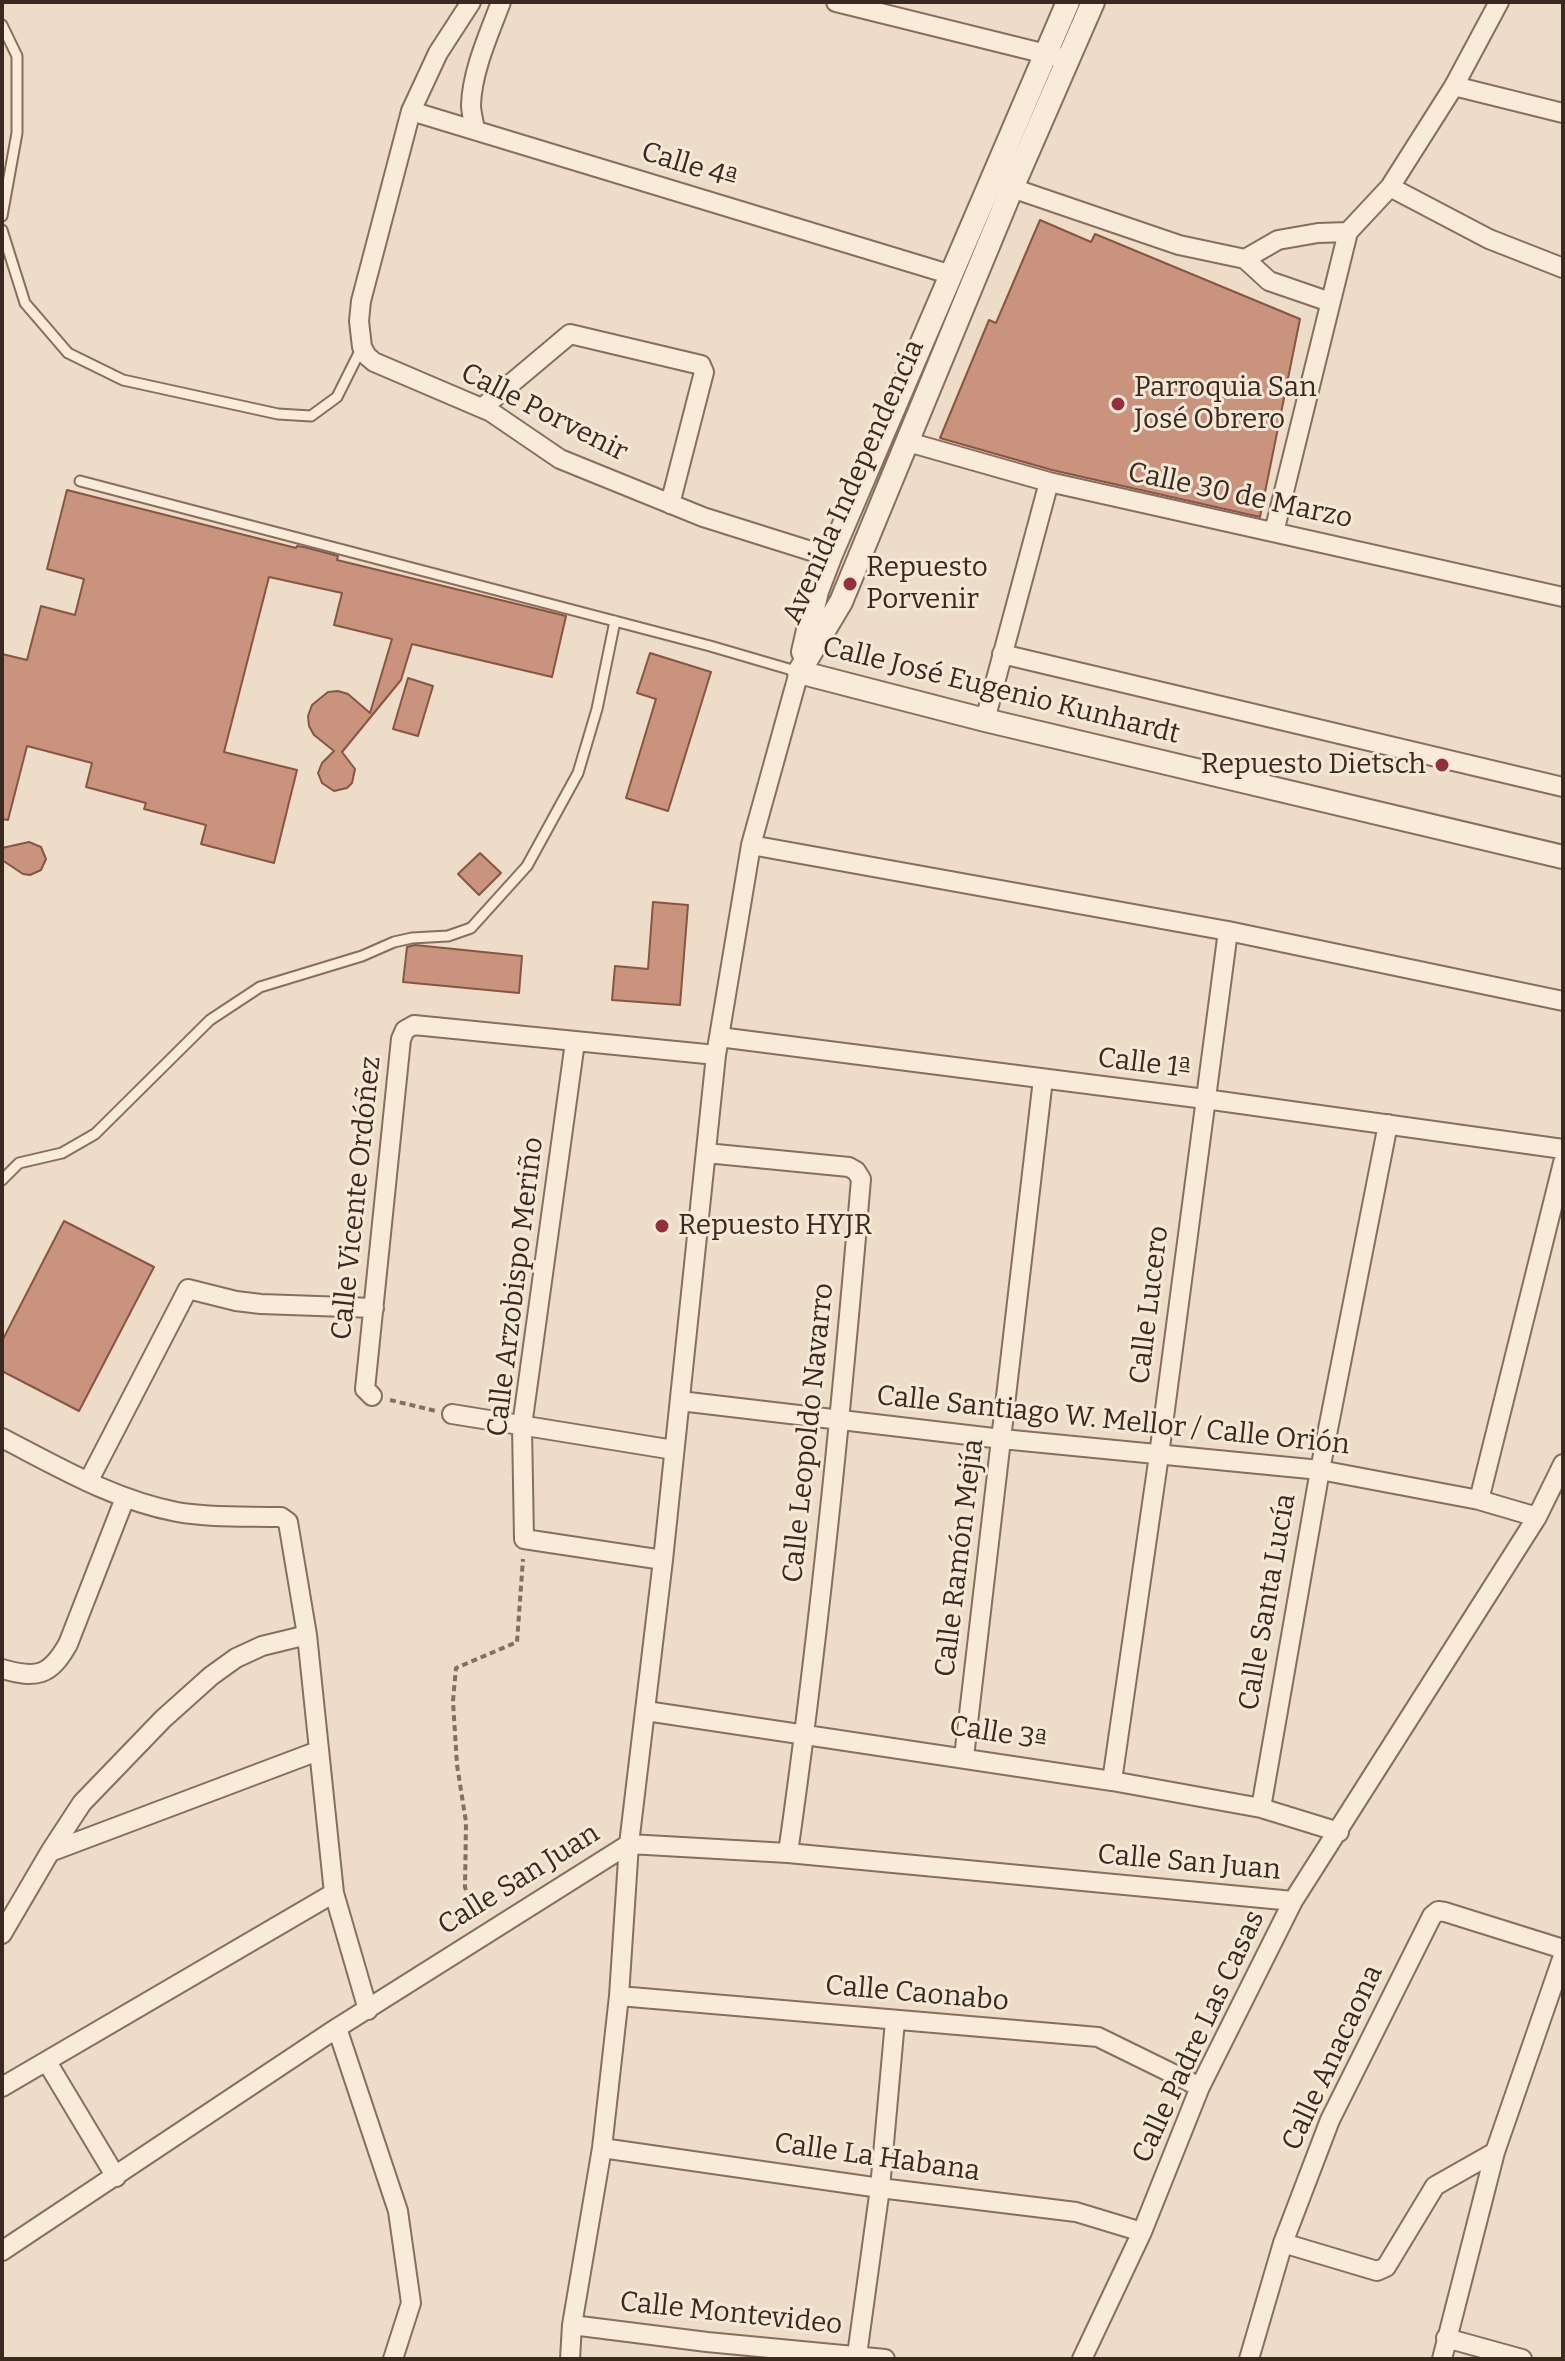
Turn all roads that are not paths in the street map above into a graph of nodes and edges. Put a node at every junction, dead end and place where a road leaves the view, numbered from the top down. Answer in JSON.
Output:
{"nodes":[{"id":1,"x":471,"y":2,"type":"edge"},
{"id":2,"x":501,"y":2,"type":"edge"},
{"id":3,"x":836,"y":2,"type":"edge"},
{"id":4,"x":1068,"y":2,"type":"edge"},
{"id":5,"x":1093,"y":2,"type":"edge"},
{"id":6,"x":1499,"y":2,"type":"edge"},
{"id":7,"x":2,"y":25,"type":"edge"},
{"id":8,"x":1044,"y":54,"type":"junction"},
{"id":9,"x":1068,"y":59,"type":"junction"},
{"id":10,"x":1454,"y":86,"type":"junction"},
{"id":11,"x":411,"y":111,"type":"junction"},
{"id":12,"x":1563,"y":113,"type":"edge"},
{"id":13,"x":475,"y":130,"type":"junction"},
{"id":14,"x":1390,"y":187,"type":"junction"},
{"id":15,"x":1012,"y":188,"type":"junction"},
{"id":16,"x":2,"y":216,"type":"edge"},
{"id":17,"x":2,"y":230,"type":"edge"},
{"id":18,"x":1348,"y":232,"type":"junction"},
{"id":19,"x":1245,"y":259,"type":"junction"},
{"id":20,"x":1563,"y":268,"type":"edge"},
{"id":21,"x":952,"y":275,"type":"junction"},
{"id":22,"x":1330,"y":302,"type":"junction"},
{"id":23,"x":362,"y":347,"type":"junction"},
{"id":24,"x":482,"y":408,"type":"junction"},
{"id":25,"x":908,"y":442,"type":"junction"},
{"id":26,"x":80,"y":481,"type":"dead end"},
{"id":27,"x":1049,"y":482,"type":"junction"},
{"id":28,"x":670,"y":504,"type":"junction"},
{"id":29,"x":1274,"y":532,"type":"junction"},
{"id":30,"x":830,"y":557,"type":"junction"},
{"id":31,"x":1563,"y":597,"type":"edge"},
{"id":32,"x":615,"y":621,"type":"junction"},
{"id":33,"x":1002,"y":654,"type":"junction"},
{"id":34,"x":799,"y":672,"type":"junction"},
{"id":35,"x":985,"y":720,"type":"junction"},
{"id":36,"x":1563,"y":787,"type":"edge"},
{"id":37,"x":751,"y":845,"type":"junction"},
{"id":38,"x":1563,"y":857,"type":"edge"},
{"id":39,"x":1228,"y":931,"type":"junction"},
{"id":40,"x":1563,"y":1001,"type":"edge"},
{"id":41,"x":575,"y":1042,"type":"junction"},
{"id":42,"x":717,"y":1046,"type":"junction"},
{"id":43,"x":1043,"y":1079,"type":"junction"},
{"id":44,"x":1205,"y":1099,"type":"junction"},
{"id":45,"x":1388,"y":1124,"type":"junction"},
{"id":46,"x":1563,"y":1149,"type":"edge"},
{"id":47,"x":706,"y":1153,"type":"junction"},
{"id":48,"x":1563,"y":1163,"type":"edge"},
{"id":49,"x":2,"y":1180,"type":"edge"},
{"id":50,"x":374,"y":1308,"type":"junction"},
{"id":51,"x":372,"y":1396,"type":"road end"},
{"id":52,"x":680,"y":1401,"type":"junction"},
{"id":53,"x":452,"y":1414,"type":"road end"},
{"id":54,"x":841,"y":1418,"type":"junction"},
{"id":55,"x":522,"y":1426,"type":"junction"},
{"id":56,"x":2,"y":1438,"type":"edge"},
{"id":57,"x":1002,"y":1439,"type":"junction"},
{"id":58,"x":674,"y":1450,"type":"junction"},
{"id":59,"x":1159,"y":1455,"type":"junction"},
{"id":60,"x":1563,"y":1464,"type":"edge"},
{"id":61,"x":1320,"y":1470,"type":"junction"},
{"id":62,"x":88,"y":1482,"type":"junction"},
{"id":63,"x":125,"y":1498,"type":"junction"},
{"id":64,"x":1479,"y":1500,"type":"junction"},
{"id":65,"x":1537,"y":1517,"type":"junction"},
{"id":66,"x":663,"y":1560,"type":"junction"},
{"id":67,"x":307,"y":1635,"type":"junction"},
{"id":68,"x":2,"y":1669,"type":"edge"},
{"id":69,"x":646,"y":1711,"type":"junction"},
{"id":70,"x":805,"y":1734,"type":"junction"},
{"id":71,"x":318,"y":1751,"type":"junction"},
{"id":72,"x":964,"y":1757,"type":"junction"},
{"id":73,"x":1112,"y":1781,"type":"junction"},
{"id":74,"x":1261,"y":1808,"type":"junction"},
{"id":75,"x":1339,"y":1832,"type":"junction"},
{"id":76,"x":629,"y":1844,"type":"junction"},
{"id":77,"x":50,"y":1852,"type":"junction"},
{"id":78,"x":788,"y":1853,"type":"junction"},
{"id":79,"x":334,"y":1893,"type":"junction"},
{"id":80,"x":1293,"y":1901,"type":"junction"},
{"id":81,"x":2,"y":1934,"type":"edge"},
{"id":82,"x":1563,"y":1949,"type":"edge"},
{"id":83,"x":1563,"y":1956,"type":"edge"},
{"id":84,"x":619,"y":1996,"type":"junction"},
{"id":85,"x":368,"y":2010,"type":"junction"},
{"id":86,"x":895,"y":2021,"type":"junction"},
{"id":87,"x":337,"y":2028,"type":"junction"},
{"id":88,"x":47,"y":2062,"type":"junction"},
{"id":89,"x":2,"y":2087,"type":"edge"},
{"id":90,"x":1200,"y":2087,"type":"junction"},
{"id":91,"x":602,"y":2148,"type":"junction"},
{"id":92,"x":1495,"y":2152,"type":"junction"},
{"id":93,"x":116,"y":2177,"type":"junction"},
{"id":94,"x":880,"y":2188,"type":"junction"},
{"id":95,"x":1142,"y":2232,"type":"junction"},
{"id":96,"x":1283,"y":2243,"type":"junction"},
{"id":97,"x":2,"y":2251,"type":"edge"},
{"id":98,"x":572,"y":2325,"type":"junction"},
{"id":99,"x":1446,"y":2338,"type":"junction"},
{"id":100,"x":707,"y":2351,"type":"edge"},
{"id":101,"x":857,"y":2355,"type":"junction"},
{"id":102,"x":393,"y":2359,"type":"edge"},
{"id":103,"x":570,"y":2359,"type":"edge"},
{"id":104,"x":885,"y":2359,"type":"edge"},
{"id":105,"x":1082,"y":2359,"type":"edge"},
{"id":106,"x":1249,"y":2359,"type":"edge"},
{"id":107,"x":1442,"y":2359,"type":"edge"},
{"id":108,"x":1522,"y":2359,"type":"edge"}],
"edges":[{"from":1,"to":11,"type":"street"},
{"from":2,"to":13,"type":"street"},
{"from":3,"to":8,"type":"street"},
{"from":4,"to":8,"type":"street","name":"Avenida Independencia"},
{"from":5,"to":9,"type":"street","name":"Avenida Independencia"},
{"from":6,"to":10,"type":"street"},
{"from":7,"to":16,"type":"lane"},
{"from":8,"to":9,"type":"street"},
{"from":8,"to":21,"type":"street","name":"Avenida Independencia"},
{"from":9,"to":15,"type":"street","name":"Avenida Independencia"},
{"from":10,"to":12,"type":"street"},
{"from":10,"to":14,"type":"street"},
{"from":11,"to":13,"type":"street","name":"Calle 4ª"},
{"from":11,"to":23,"type":"street"},
{"from":13,"to":21,"type":"street","name":"Calle 4ª"},
{"from":14,"to":18,"type":"street"},
{"from":14,"to":20,"type":"street"},
{"from":15,"to":19,"type":"street"},
{"from":15,"to":25,"type":"street","name":"Avenida Independencia"},
{"from":17,"to":23,"type":"lane"},
{"from":18,"to":19,"type":"street"},
{"from":18,"to":22,"type":"street"},
{"from":19,"to":22,"type":"street"},
{"from":21,"to":30,"type":"street","name":"Avenida Independencia"},
{"from":22,"to":29,"type":"street"},
{"from":23,"to":24,"type":"street","name":"Calle Porvenir"},
{"from":24,"to":28,"type":"street","name":"Calle Porvenir"},
{"from":24,"to":28,"type":"street"},
{"from":25,"to":27,"type":"street","name":"Calle 30 de Marzo"},
{"from":25,"to":34,"type":"street","name":"Avenida Independencia"},
{"from":26,"to":32,"type":"lane"},
{"from":27,"to":29,"type":"street","name":"Calle 30 de Marzo"},
{"from":27,"to":33,"type":"street"},
{"from":28,"to":30,"type":"street","name":"Calle Porvenir"},
{"from":29,"to":31,"type":"street","name":"Calle 30 de Marzo"},
{"from":30,"to":34,"type":"street","name":"Avenida Independencia"},
{"from":32,"to":34,"type":"lane"},
{"from":32,"to":49,"type":"lane"},
{"from":33,"to":35,"type":"street"},
{"from":33,"to":36,"type":"street"},
{"from":34,"to":35,"type":"street","name":"Calle José Eugenio Kunhardt"},
{"from":34,"to":37,"type":"street"},
{"from":35,"to":38,"type":"street","name":"Calle José Eugenio Kunhardt"},
{"from":37,"to":39,"type":"street"},
{"from":37,"to":42,"type":"street"},
{"from":39,"to":40,"type":"street"},
{"from":39,"to":44,"type":"street","name":"Calle Lucero"},
{"from":41,"to":42,"type":"street","name":"Calle Vicente Ordóñez"},
{"from":41,"to":50,"type":"street","name":"Calle Vicente Ordóñez"},
{"from":41,"to":55,"type":"street","name":"Calle Arzobispo Meriño"},
{"from":42,"to":43,"type":"street","name":"Calle 1ª"},
{"from":42,"to":47,"type":"street"},
{"from":43,"to":44,"type":"street","name":"Calle 1ª"},
{"from":43,"to":57,"type":"street","name":"Calle Ramón Mejía"},
{"from":44,"to":45,"type":"street","name":"Calle 1ª"},
{"from":44,"to":59,"type":"street","name":"Calle Lucero"},
{"from":45,"to":46,"type":"street","name":"Calle 1ª"},
{"from":45,"to":61,"type":"street","name":"Calle Santa Lucía"},
{"from":47,"to":52,"type":"street"},
{"from":47,"to":54,"type":"street","name":"Calle Leopoldo Navarro"},
{"from":48,"to":64,"type":"street"},
{"from":50,"to":51,"type":"street","name":"Calle Vicente Ordóñez"},
{"from":50,"to":62,"type":"street"},
{"from":52,"to":54,"type":"street","name":"Calle Santiago W. Mellor / Calle Orión"},
{"from":52,"to":58,"type":"street"},
{"from":53,"to":55,"type":"street"},
{"from":54,"to":57,"type":"street","name":"Calle Santiago W. Mellor / Calle Orión"},
{"from":54,"to":70,"type":"street","name":"Calle Leopoldo Navarro"},
{"from":55,"to":58,"type":"street"},
{"from":55,"to":66,"type":"street","name":"Calle Arzobispo Meriño"},
{"from":56,"to":62,"type":"street"},
{"from":57,"to":59,"type":"street","name":"Calle Santiago W. Mellor / Calle Orión"},
{"from":57,"to":72,"type":"street","name":"Calle Ramón Mejía"},
{"from":58,"to":66,"type":"street"},
{"from":59,"to":61,"type":"street","name":"Calle Santiago W. Mellor / Calle Orión"},
{"from":59,"to":73,"type":"street","name":"Calle Lucero"},
{"from":60,"to":65,"type":"street","name":"Calle Padre Las Casas"},
{"from":61,"to":64,"type":"street","name":"Calle Santiago W. Mellor / Calle Orión"},
{"from":61,"to":74,"type":"street","name":"Calle Santa Lucía"},
{"from":62,"to":63,"type":"street"},
{"from":63,"to":67,"type":"street"},
{"from":63,"to":68,"type":"street"},
{"from":64,"to":65,"type":"street","name":"Calle Santiago W. Mellor / Calle Orión"},
{"from":65,"to":75,"type":"street","name":"Calle Padre Las Casas"},
{"from":66,"to":69,"type":"street"},
{"from":67,"to":71,"type":"street"},
{"from":67,"to":77,"type":"street"},
{"from":69,"to":70,"type":"street","name":"Calle 3ª"},
{"from":69,"to":76,"type":"street"},
{"from":70,"to":72,"type":"street","name":"Calle 3ª"},
{"from":70,"to":78,"type":"street","name":"Calle Leopoldo Navarro"},
{"from":71,"to":77,"type":"street"},
{"from":71,"to":79,"type":"street"},
{"from":72,"to":73,"type":"street","name":"Calle 3ª"},
{"from":73,"to":74,"type":"street","name":"Calle 3ª"},
{"from":74,"to":75,"type":"street","name":"Calle 3ª"},
{"from":75,"to":80,"type":"street","name":"Calle Padre Las Casas"},
{"from":76,"to":78,"type":"street","name":"Calle San Juan"},
{"from":76,"to":84,"type":"street"},
{"from":76,"to":85,"type":"street","name":"Calle San Juan"},
{"from":77,"to":81,"type":"street"},
{"from":78,"to":80,"type":"street","name":"Calle San Juan"},
{"from":79,"to":85,"type":"street"},
{"from":79,"to":88,"type":"street"},
{"from":80,"to":90,"type":"street","name":"Calle Padre Las Casas"},
{"from":82,"to":96,"type":"street","name":"Calle Anacaona"},
{"from":83,"to":92,"type":"street"},
{"from":84,"to":86,"type":"street","name":"Calle Caonabo"},
{"from":84,"to":91,"type":"street"},
{"from":85,"to":87,"type":"street","name":"Calle San Juan"},
{"from":86,"to":90,"type":"street","name":"Calle Caonabo"},
{"from":86,"to":94,"type":"street"},
{"from":87,"to":93,"type":"street","name":"Calle San Juan"},
{"from":87,"to":102,"type":"street"},
{"from":88,"to":89,"type":"street"},
{"from":88,"to":93,"type":"street"},
{"from":90,"to":95,"type":"street","name":"Calle Padre Las Casas"},
{"from":91,"to":94,"type":"street","name":"Calle La Habana"},
{"from":91,"to":98,"type":"street"},
{"from":92,"to":96,"type":"street"},
{"from":92,"to":99,"type":"street"},
{"from":93,"to":97,"type":"street","name":"Calle San Juan"},
{"from":94,"to":95,"type":"street","name":"Calle La Habana"},
{"from":94,"to":101,"type":"street"},
{"from":95,"to":105,"type":"street","name":"Calle Padre Las Casas"},
{"from":96,"to":106,"type":"street","name":"Calle Anacaona"},
{"from":98,"to":100,"type":"street","name":"Calle Montevideo"},
{"from":98,"to":103,"type":"street"},
{"from":99,"to":107,"type":"street"},
{"from":99,"to":108,"type":"street"},
{"from":100,"to":101,"type":"street","name":"Calle Montevideo"},
{"from":101,"to":104,"type":"street","name":"Calle Montevideo"}]}
